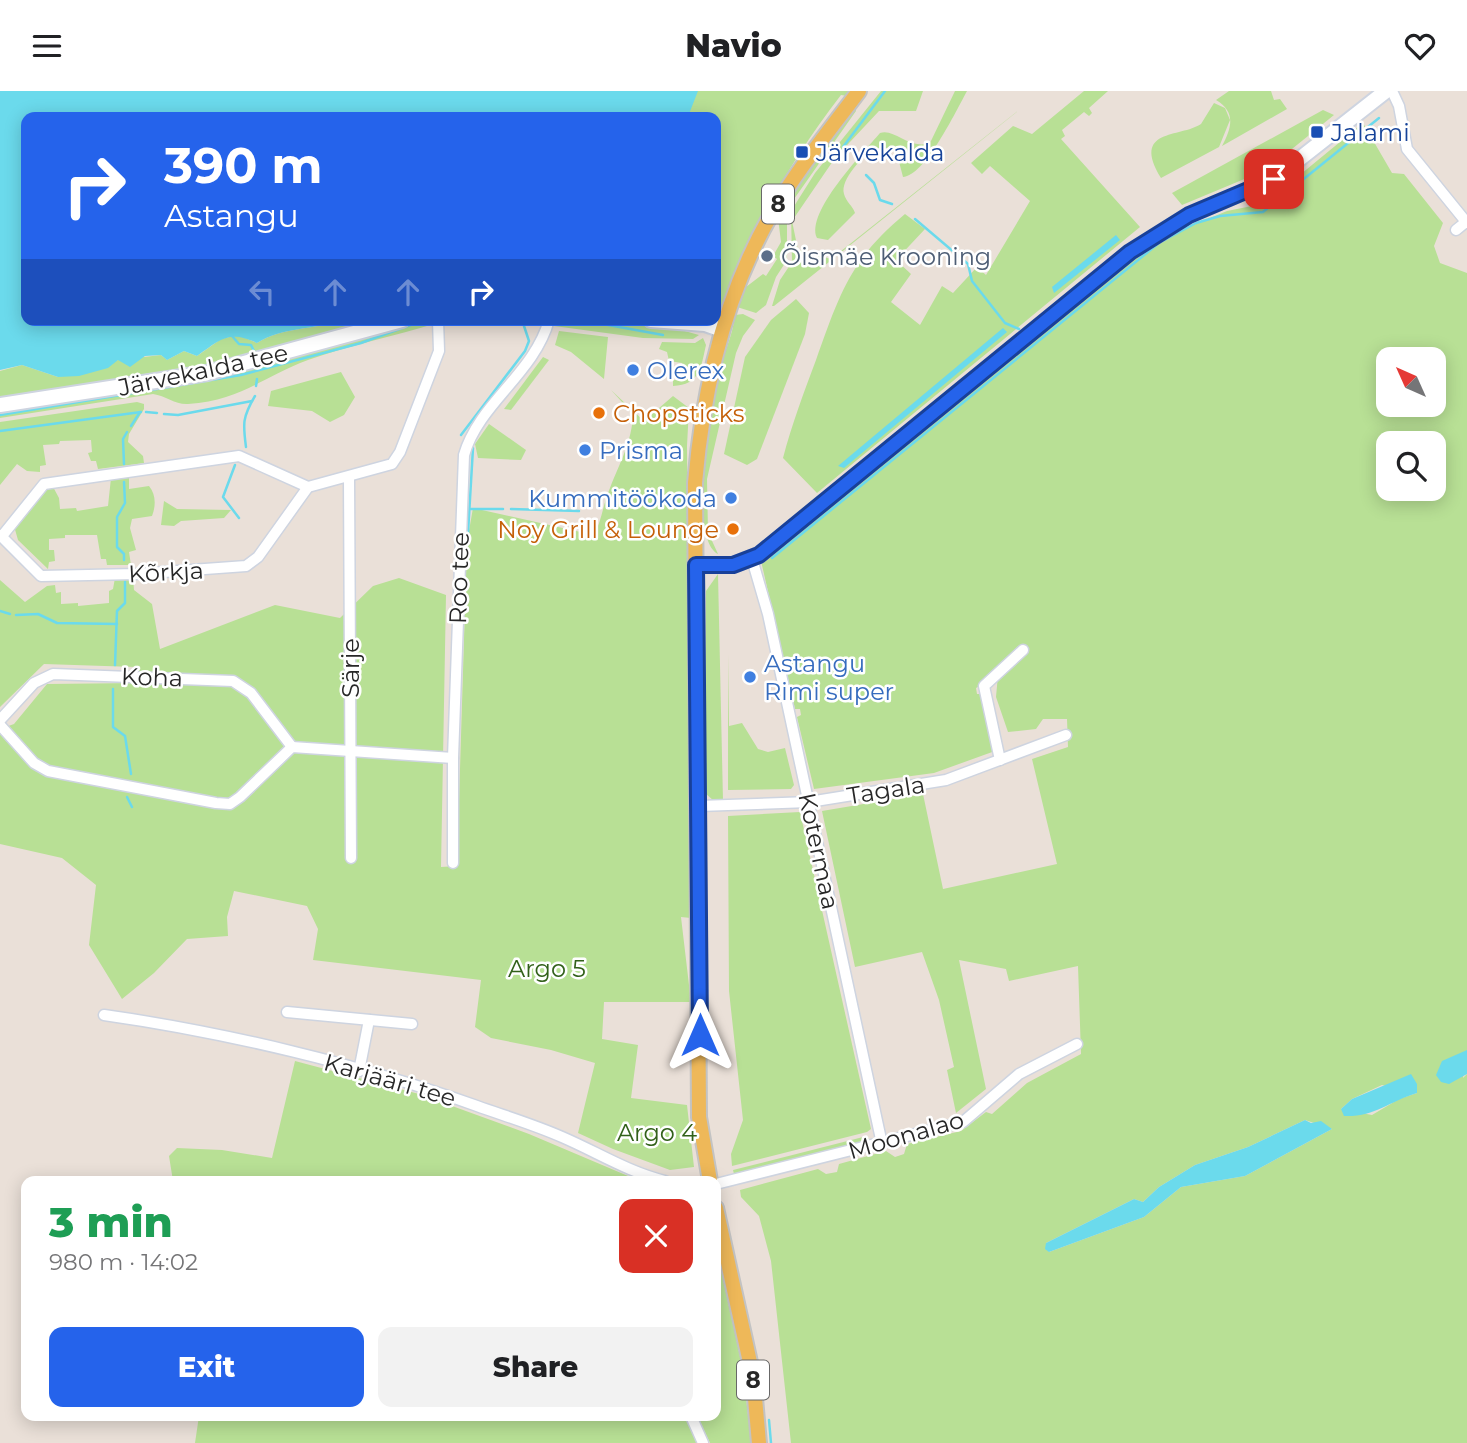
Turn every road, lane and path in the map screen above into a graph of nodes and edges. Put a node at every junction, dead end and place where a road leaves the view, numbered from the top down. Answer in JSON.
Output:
{"nodes":[{"id":1,"x":859,"y":91,"type":"edge"},
{"id":2,"x":1386,"y":91,"type":"edge"},
{"id":3,"x":1392,"y":91,"type":"edge"},
{"id":4,"x":1466,"y":222,"type":"edge"},
{"id":5,"x":1456,"y":230,"type":"dead end"},
{"id":6,"x":380,"y":326,"type":"edge"},
{"id":7,"x":439,"y":326,"type":"edge"},
{"id":8,"x":547,"y":326,"type":"edge"},
{"id":9,"x":711,"y":326,"type":"edge"},
{"id":10,"x":722,"y":330,"type":"junction"},
{"id":11,"x":0,"y":405,"type":"edge"},
{"id":12,"x":349,"y":478,"type":"junction"},
{"id":13,"x":308,"y":487,"type":"junction"},
{"id":14,"x":1,"y":535,"type":"edge"},
{"id":15,"x":752,"y":559,"type":"junction"},
{"id":16,"x":696,"y":565,"type":"junction"},
{"id":17,"x":1023,"y":650,"type":"dead end"},
{"id":18,"x":0,"y":722,"type":"edge"},
{"id":19,"x":1066,"y":735,"type":"dead end"},
{"id":20,"x":292,"y":747,"type":"junction"},
{"id":21,"x":350,"y":752,"type":"junction"},
{"id":22,"x":453,"y":758,"type":"junction"},
{"id":23,"x":1000,"y":760,"type":"junction"},
{"id":24,"x":809,"y":802,"type":"junction"},
{"id":25,"x":699,"y":806,"type":"junction"},
{"id":26,"x":351,"y":858,"type":"dead end"},
{"id":27,"x":453,"y":863,"type":"dead end"},
{"id":28,"x":287,"y":1011,"type":"dead end"},
{"id":29,"x":104,"y":1015,"type":"dead end"},
{"id":30,"x":369,"y":1020,"type":"junction"},
{"id":31,"x":412,"y":1024,"type":"dead end"},
{"id":32,"x":1077,"y":1044,"type":"dead end"},
{"id":33,"x":359,"y":1071,"type":"junction"},
{"id":34,"x":882,"y":1144,"type":"junction"},
{"id":35,"x":643,"y":1176,"type":"edge"},
{"id":36,"x":709,"y":1176,"type":"edge"},
{"id":37,"x":721,"y":1184,"type":"edge"},
{"id":38,"x":721,"y":1231,"type":"edge"},
{"id":39,"x":693,"y":1421,"type":"edge"},
{"id":40,"x":703,"y":1443,"type":"edge"},
{"id":41,"x":759,"y":1443,"type":"edge"}],
"edges":[{"from":1,"to":10,"type":"main road","number":"8"},
{"from":2,"to":15,"type":"street"},
{"from":3,"to":4,"type":"street"},
{"from":4,"to":5,"type":"street"},
{"from":6,"to":11,"type":"street","name":"Järvekalda tee"},
{"from":7,"to":12,"type":"street"},
{"from":8,"to":22,"type":"street","name":"Roo tee"},
{"from":9,"to":10,"type":"street"},
{"from":10,"to":16,"type":"main road","number":"8"},
{"from":12,"to":13,"type":"street"},
{"from":12,"to":21,"type":"street","name":"Särje"},
{"from":13,"to":14,"type":"street","name":"Kõrkja"},
{"from":13,"to":14,"type":"street","name":"Kõrkja"},
{"from":15,"to":16,"type":"street"},
{"from":15,"to":24,"type":"street","name":"Kotermaa"},
{"from":16,"to":25,"type":"main road","number":"8"},
{"from":17,"to":23,"type":"street"},
{"from":18,"to":20,"type":"street","name":"Koha"},
{"from":18,"to":20,"type":"street","name":"Koha"},
{"from":19,"to":23,"type":"street","name":"Tagala"},
{"from":20,"to":21,"type":"street"},
{"from":21,"to":22,"type":"street"},
{"from":21,"to":26,"type":"street","name":"Särje"},
{"from":22,"to":27,"type":"street","name":"Roo tee"},
{"from":23,"to":24,"type":"street","name":"Tagala"},
{"from":24,"to":25,"type":"street","name":"Tagala"},
{"from":24,"to":34,"type":"street","name":"Kotermaa"},
{"from":25,"to":36,"type":"main road","number":"8"},
{"from":28,"to":30,"type":"street"},
{"from":29,"to":33,"type":"street","name":"Karjääri tee"},
{"from":30,"to":31,"type":"street"},
{"from":30,"to":33,"type":"street"},
{"from":32,"to":34,"type":"street","name":"Moonalao"},
{"from":33,"to":35,"type":"street","name":"Karjääri tee"},
{"from":34,"to":37,"type":"street","name":"Moonalao"},
{"from":38,"to":41,"type":"main road","number":"8"},
{"from":39,"to":40,"type":"street"}]}
